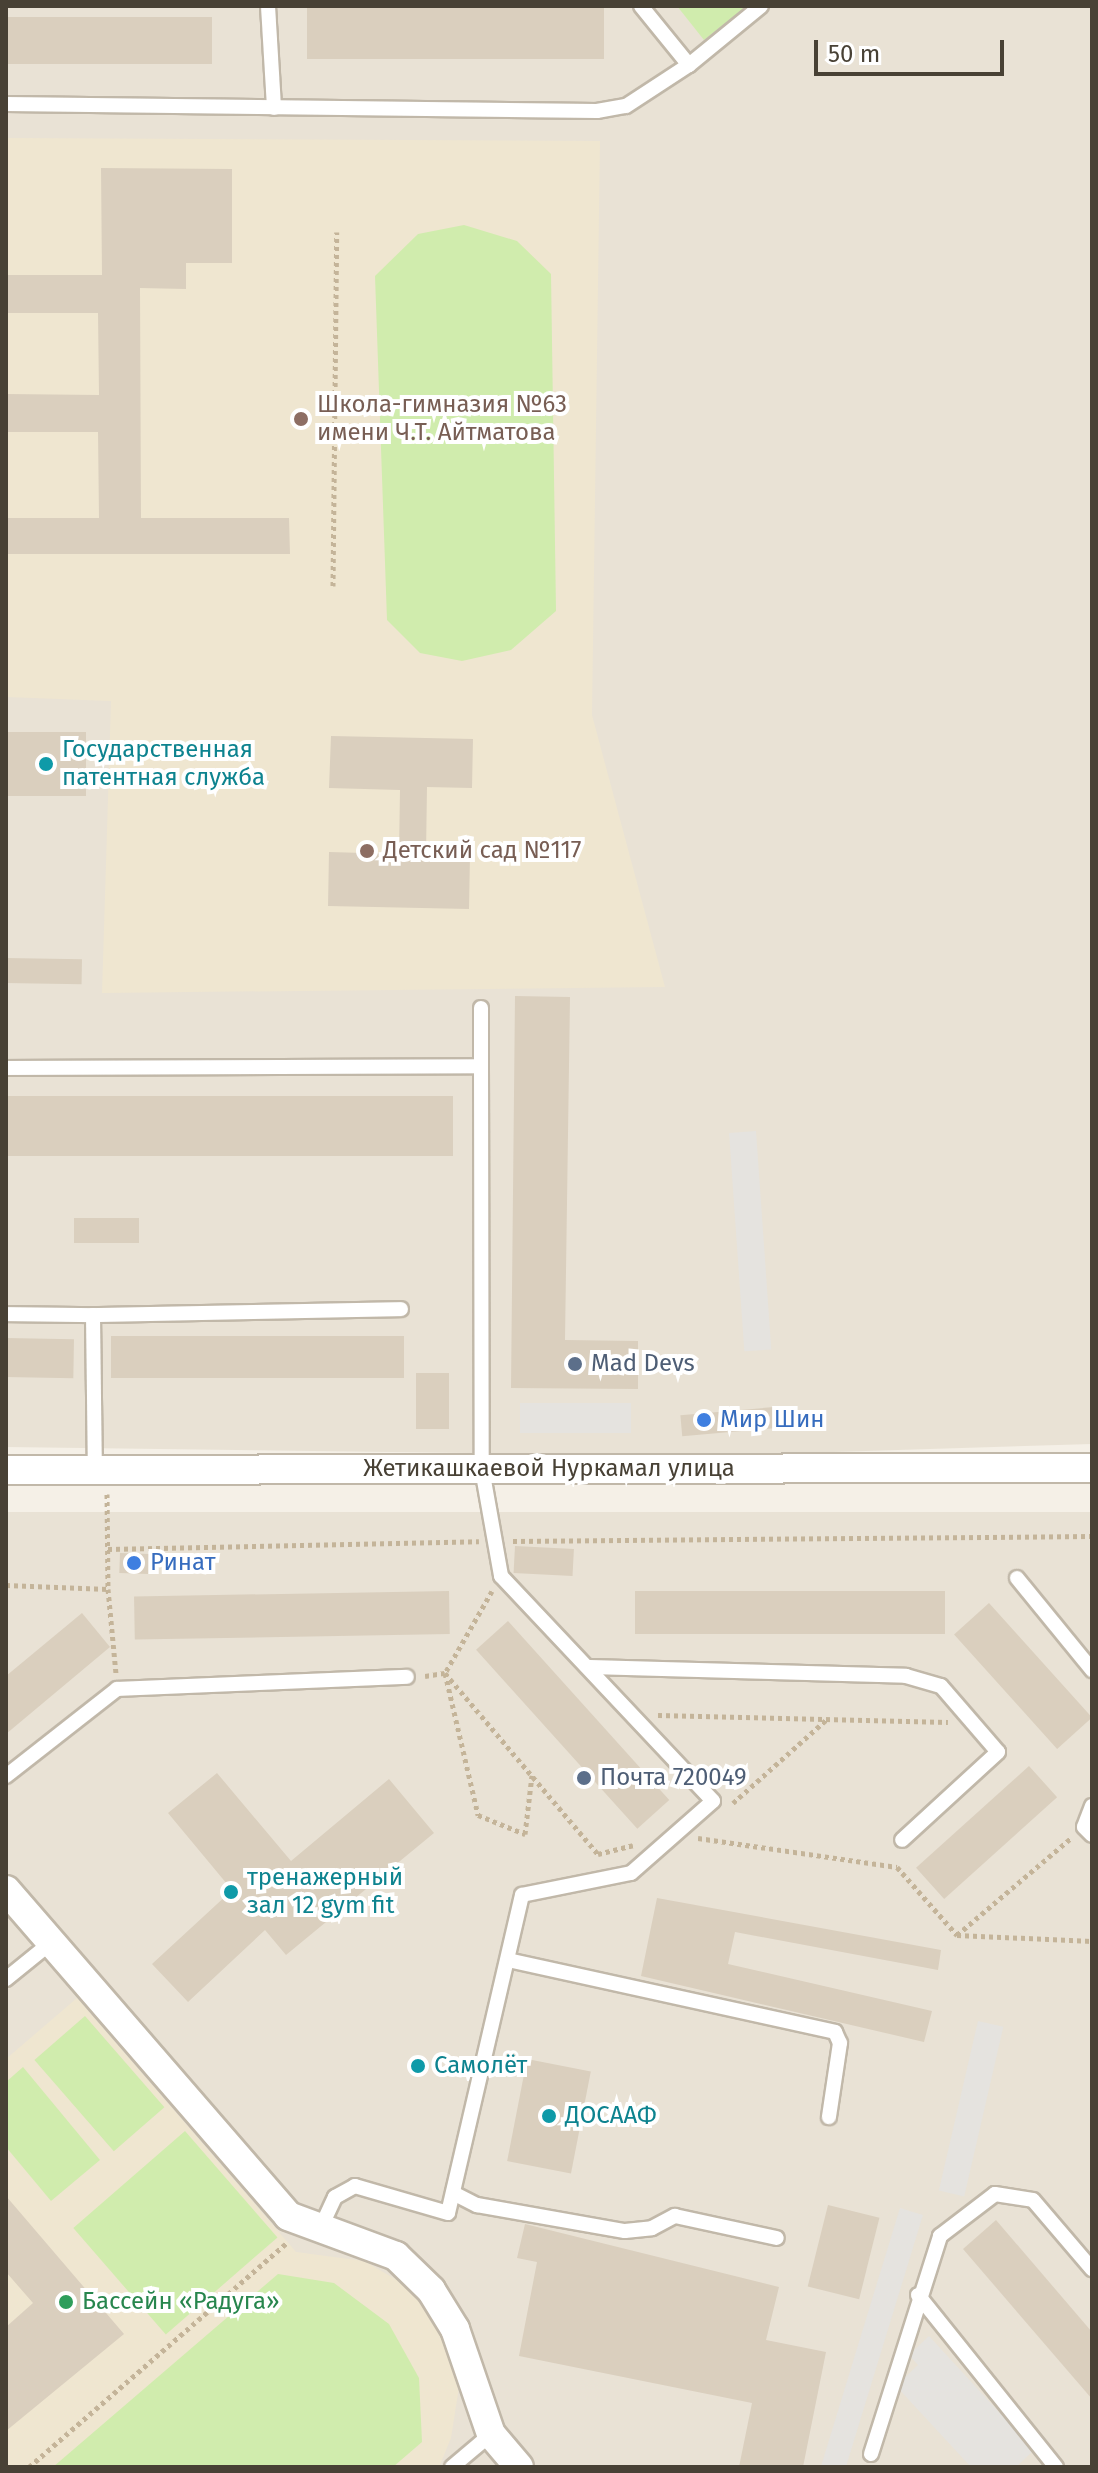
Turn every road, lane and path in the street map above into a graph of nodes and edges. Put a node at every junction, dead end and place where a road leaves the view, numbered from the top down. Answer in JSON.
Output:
{"nodes":[{"id":1,"x":268,"y":6,"type":"edge"},
{"id":2,"x":641,"y":6,"type":"edge"},
{"id":3,"x":761,"y":6,"type":"edge"},
{"id":4,"x":689,"y":65,"type":"junction"},
{"id":5,"x":6,"y":104,"type":"edge"},
{"id":6,"x":274,"y":108,"type":"junction"},
{"id":7,"x":337,"y":232,"type":"dead end"},
{"id":8,"x":333,"y":586,"type":"dead end"},
{"id":9,"x":481,"y":1008,"type":"dead end"},
{"id":10,"x":481,"y":1066,"type":"junction"},
{"id":11,"x":6,"y":1068,"type":"edge"},
{"id":12,"x":401,"y":1309,"type":"dead end"},
{"id":13,"x":6,"y":1314,"type":"edge"},
{"id":14,"x":93,"y":1315,"type":"junction"},
{"id":15,"x":1092,"y":1468,"type":"edge"},
{"id":16,"x":101,"y":1469,"type":"junction"},
{"id":17,"x":482,"y":1469,"type":"junction"},
{"id":18,"x":6,"y":1470,"type":"edge"},
{"id":19,"x":1092,"y":1536,"type":"edge"},
{"id":20,"x":493,"y":1541,"type":"junction"},
{"id":21,"x":108,"y":1549,"type":"junction"},
{"id":22,"x":501,"y":1576,"type":"junction"},
{"id":23,"x":1017,"y":1578,"type":"dead end"},
{"id":24,"x":6,"y":1585,"type":"edge"},
{"id":25,"x":108,"y":1589,"type":"junction"},
{"id":26,"x":590,"y":1667,"type":"junction"},
{"id":27,"x":1092,"y":1670,"type":"edge"},
{"id":28,"x":445,"y":1673,"type":"junction"},
{"id":29,"x":407,"y":1677,"type":"joint"},
{"id":30,"x":117,"y":1689,"type":"junction"},
{"id":31,"x":634,"y":1715,"type":"junction"},
{"id":32,"x":827,"y":1719,"type":"junction"},
{"id":33,"x":973,"y":1722,"type":"junction"},
{"id":34,"x":532,"y":1775,"type":"junction"},
{"id":35,"x":6,"y":1776,"type":"edge"},
{"id":36,"x":713,"y":1801,"type":"junction"},
{"id":37,"x":1092,"y":1806,"type":"edge"},
{"id":38,"x":1088,"y":1831,"type":"edge"},
{"id":39,"x":676,"y":1835,"type":"junction"},
{"id":40,"x":902,"y":1840,"type":"dead end"},
{"id":41,"x":6,"y":1890,"type":"edge"},
{"id":42,"x":957,"y":1935,"type":"junction"},
{"id":43,"x":1092,"y":1941,"type":"edge"},
{"id":44,"x":48,"y":1945,"type":"junction"},
{"id":45,"x":508,"y":1960,"type":"junction"},
{"id":46,"x":6,"y":1979,"type":"edge"},
{"id":47,"x":829,"y":2117,"type":"dead end"},
{"id":48,"x":453,"y":2193,"type":"junction"},
{"id":49,"x":308,"y":2225,"type":"junction"},
{"id":50,"x":777,"y":2238,"type":"dead end"},
{"id":51,"x":1092,"y":2269,"type":"edge"},
{"id":52,"x":918,"y":2295,"type":"junction"},
{"id":53,"x":491,"y":2434,"type":"junction"},
{"id":54,"x":871,"y":2454,"type":"dead end"},
{"id":55,"x":29,"y":2467,"type":"edge"},
{"id":56,"x":452,"y":2467,"type":"edge"},
{"id":57,"x":519,"y":2467,"type":"edge"},
{"id":58,"x":1056,"y":2467,"type":"edge"}],
"edges":[{"from":1,"to":6,"type":"lane"},
{"from":2,"to":4,"type":"lane"},
{"from":3,"to":4,"type":"lane"},
{"from":4,"to":6,"type":"lane"},
{"from":5,"to":6,"type":"lane"},
{"from":7,"to":8,"type":"path"},
{"from":9,"to":10,"type":"lane"},
{"from":10,"to":11,"type":"lane"},
{"from":10,"to":17,"type":"lane"},
{"from":12,"to":14,"type":"lane"},
{"from":13,"to":14,"type":"lane"},
{"from":14,"to":16,"type":"lane"},
{"from":15,"to":17,"type":"street","name":"Жетикашкаевой Нуркамал улица"},
{"from":16,"to":17,"type":"street","name":"Жетикашкаевой Нуркамал улица"},
{"from":16,"to":18,"type":"street","name":"Жетикашкаевой Нуркамал улица"},
{"from":16,"to":21,"type":"path"},
{"from":17,"to":20,"type":"lane"},
{"from":19,"to":20,"type":"path"},
{"from":20,"to":21,"type":"path"},
{"from":20,"to":22,"type":"lane"},
{"from":21,"to":25,"type":"path"},
{"from":22,"to":26,"type":"lane"},
{"from":22,"to":28,"type":"path"},
{"from":23,"to":27,"type":"lane"},
{"from":24,"to":25,"type":"path"},
{"from":25,"to":30,"type":"path"},
{"from":26,"to":31,"type":"lane"},
{"from":26,"to":33,"type":"lane"},
{"from":28,"to":29,"type":"path"},
{"from":28,"to":34,"type":"path"},
{"from":28,"to":34,"type":"path"},
{"from":29,"to":30,"type":"lane"},
{"from":30,"to":35,"type":"lane"},
{"from":31,"to":32,"type":"path"},
{"from":31,"to":36,"type":"lane"},
{"from":32,"to":33,"type":"path"},
{"from":32,"to":36,"type":"path"},
{"from":33,"to":40,"type":"lane"},
{"from":34,"to":39,"type":"path"},
{"from":36,"to":39,"type":"lane"},
{"from":37,"to":38,"type":"lane"},
{"from":38,"to":42,"type":"path"},
{"from":39,"to":42,"type":"path"},
{"from":39,"to":45,"type":"lane"},
{"from":41,"to":44,"type":"street"},
{"from":42,"to":43,"type":"path"},
{"from":44,"to":46,"type":"lane"},
{"from":44,"to":49,"type":"street"},
{"from":45,"to":47,"type":"lane"},
{"from":45,"to":48,"type":"lane"},
{"from":48,"to":49,"type":"lane"},
{"from":48,"to":50,"type":"lane"},
{"from":49,"to":53,"type":"street"},
{"from":49,"to":55,"type":"path"},
{"from":51,"to":52,"type":"lane"},
{"from":52,"to":54,"type":"lane"},
{"from":52,"to":58,"type":"lane"},
{"from":53,"to":56,"type":"lane"},
{"from":53,"to":57,"type":"street"}]}
